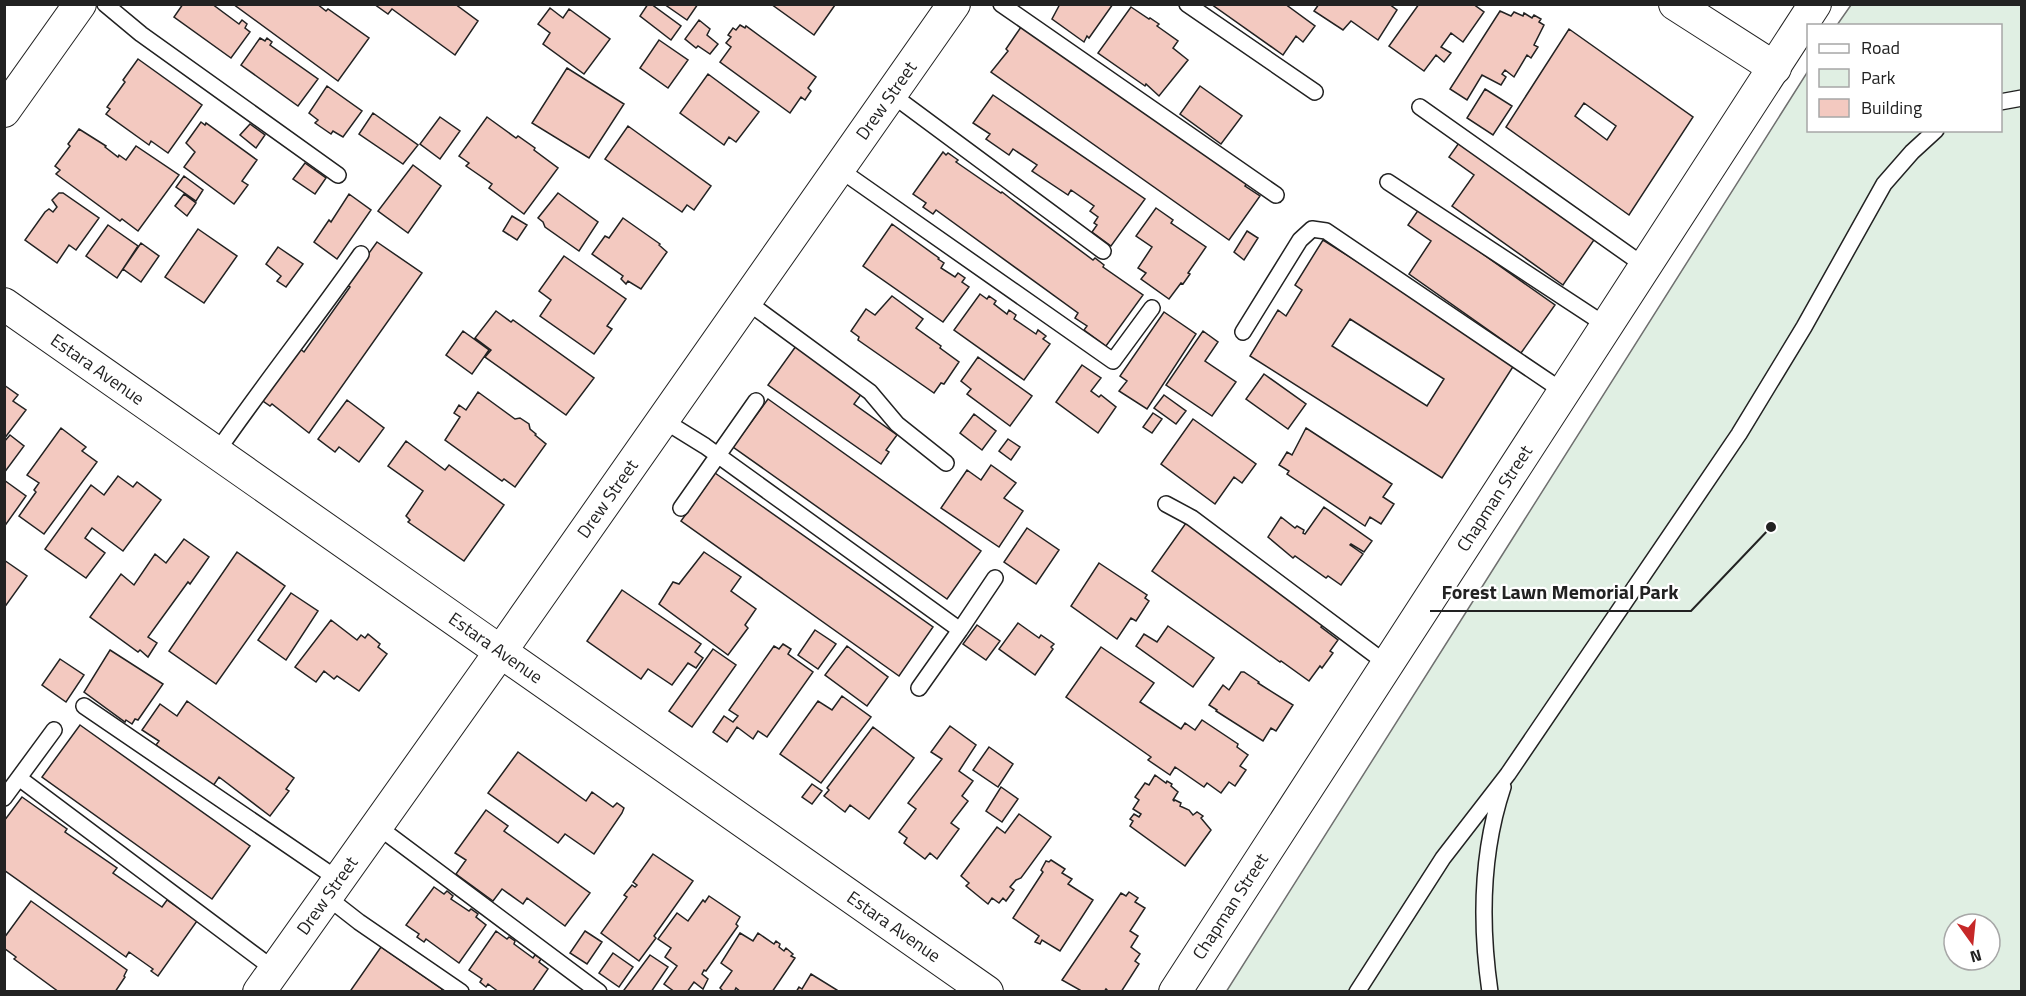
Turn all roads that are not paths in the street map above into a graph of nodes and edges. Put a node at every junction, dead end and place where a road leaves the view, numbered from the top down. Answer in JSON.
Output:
{"nodes":[{"id":1,"x":80,"y":4,"type":"edge"},
{"id":2,"x":105,"y":4,"type":"edge"},
{"id":3,"x":954,"y":4,"type":"edge"},
{"id":4,"x":1001,"y":4,"type":"edge"},
{"id":5,"x":1187,"y":4,"type":"edge"},
{"id":6,"x":1675,"y":4,"type":"edge"},
{"id":7,"x":1815,"y":4,"type":"edge"},
{"id":8,"x":1775,"y":68,"type":"junction"},
{"id":9,"x":1315,"y":92,"type":"dead end"},
{"id":10,"x":891,"y":94,"type":"junction"},
{"id":11,"x":2022,"y":98,"type":"edge"},
{"id":12,"x":2002,"y":102,"type":"edge"},
{"id":13,"x":1420,"y":107,"type":"dead end"},
{"id":14,"x":4,"y":111,"type":"edge"},
{"id":15,"x":1934,"y":132,"type":"edge"},
{"id":16,"x":839,"y":169,"type":"junction"},
{"id":17,"x":338,"y":175,"type":"dead end"},
{"id":18,"x":1388,"y":182,"type":"dead end"},
{"id":19,"x":1276,"y":195,"type":"dead end"},
{"id":20,"x":1103,"y":250,"type":"dead end"},
{"id":21,"x":361,"y":254,"type":"dead end"},
{"id":22,"x":1646,"y":267,"type":"junction"},
{"id":23,"x":746,"y":301,"type":"junction"},
{"id":24,"x":4,"y":304,"type":"edge"},
{"id":25,"x":1152,"y":308,"type":"dead end"},
{"id":26,"x":1607,"y":326,"type":"junction"},
{"id":27,"x":1243,"y":332,"type":"dead end"},
{"id":28,"x":1564,"y":392,"type":"junction"},
{"id":29,"x":756,"y":401,"type":"dead end"},
{"id":30,"x":663,"y":420,"type":"junction"},
{"id":31,"x":216,"y":453,"type":"junction"},
{"id":32,"x":718,"y":456,"type":"junction"},
{"id":33,"x":946,"y":463,"type":"dead end"},
{"id":34,"x":1166,"y":504,"type":"dead end"},
{"id":35,"x":681,"y":508,"type":"dead end"},
{"id":36,"x":995,"y":578,"type":"dead end"},
{"id":37,"x":960,"y":630,"type":"junction"},
{"id":38,"x":501,"y":651,"type":"junction"},
{"id":39,"x":1387,"y":664,"type":"junction"},
{"id":40,"x":919,"y":688,"type":"dead end"},
{"id":41,"x":84,"y":706,"type":"dead end"},
{"id":42,"x":54,"y":730,"type":"dead end"},
{"id":43,"x":1508,"y":774,"type":"junction"},
{"id":44,"x":19,"y":778,"type":"junction"},
{"id":45,"x":4,"y":798,"type":"edge"},
{"id":46,"x":377,"y":826,"type":"junction"},
{"id":47,"x":333,"y":888,"type":"junction"},
{"id":48,"x":267,"y":981,"type":"edge"},
{"id":49,"x":461,"y":992,"type":"edge"},
{"id":50,"x":599,"y":992,"type":"edge"},
{"id":51,"x":987,"y":992,"type":"edge"},
{"id":52,"x":1175,"y":992,"type":"edge"},
{"id":53,"x":1357,"y":992,"type":"edge"},
{"id":54,"x":1490,"y":992,"type":"edge"}],
"edges":[{"from":1,"to":14,"type":"street"},
{"from":2,"to":17,"type":"lane"},
{"from":3,"to":10,"type":"street","name":"Drew Street"},
{"from":4,"to":19,"type":"lane"},
{"from":5,"to":9,"type":"lane"},
{"from":6,"to":8,"type":"street"},
{"from":7,"to":8,"type":"street","name":"Chapman Street"},
{"from":8,"to":22,"type":"street","name":"Chapman Street"},
{"from":10,"to":16,"type":"street","name":"Drew Street"},
{"from":10,"to":20,"type":"lane"},
{"from":11,"to":12,"type":"lane"},
{"from":13,"to":22,"type":"lane"},
{"from":15,"to":43,"type":"lane"},
{"from":16,"to":23,"type":"street","name":"Drew Street"},
{"from":16,"to":25,"type":"lane"},
{"from":18,"to":26,"type":"lane"},
{"from":21,"to":31,"type":"lane"},
{"from":22,"to":26,"type":"street","name":"Chapman Street"},
{"from":23,"to":30,"type":"street","name":"Drew Street"},
{"from":23,"to":33,"type":"lane"},
{"from":24,"to":31,"type":"street","name":"Estara Avenue"},
{"from":26,"to":28,"type":"street","name":"Chapman Street"},
{"from":27,"to":28,"type":"lane"},
{"from":28,"to":39,"type":"street","name":"Chapman Street"},
{"from":29,"to":32,"type":"lane"},
{"from":30,"to":32,"type":"lane"},
{"from":30,"to":38,"type":"street","name":"Drew Street"},
{"from":31,"to":38,"type":"street","name":"Estara Avenue"},
{"from":32,"to":35,"type":"lane"},
{"from":32,"to":37,"type":"lane"},
{"from":34,"to":39,"type":"lane"},
{"from":36,"to":37,"type":"lane"},
{"from":37,"to":40,"type":"lane"},
{"from":38,"to":46,"type":"street","name":"Drew Street"},
{"from":38,"to":51,"type":"street","name":"Estara Avenue"},
{"from":39,"to":52,"type":"street","name":"Chapman Street"},
{"from":41,"to":47,"type":"lane"},
{"from":42,"to":44,"type":"lane"},
{"from":43,"to":53,"type":"lane"},
{"from":43,"to":54,"type":"lane"},
{"from":44,"to":45,"type":"lane"},
{"from":44,"to":48,"type":"lane"},
{"from":46,"to":47,"type":"street","name":"Drew Street"},
{"from":46,"to":50,"type":"lane"},
{"from":47,"to":48,"type":"street","name":"Drew Street"},
{"from":47,"to":49,"type":"lane"}]}
